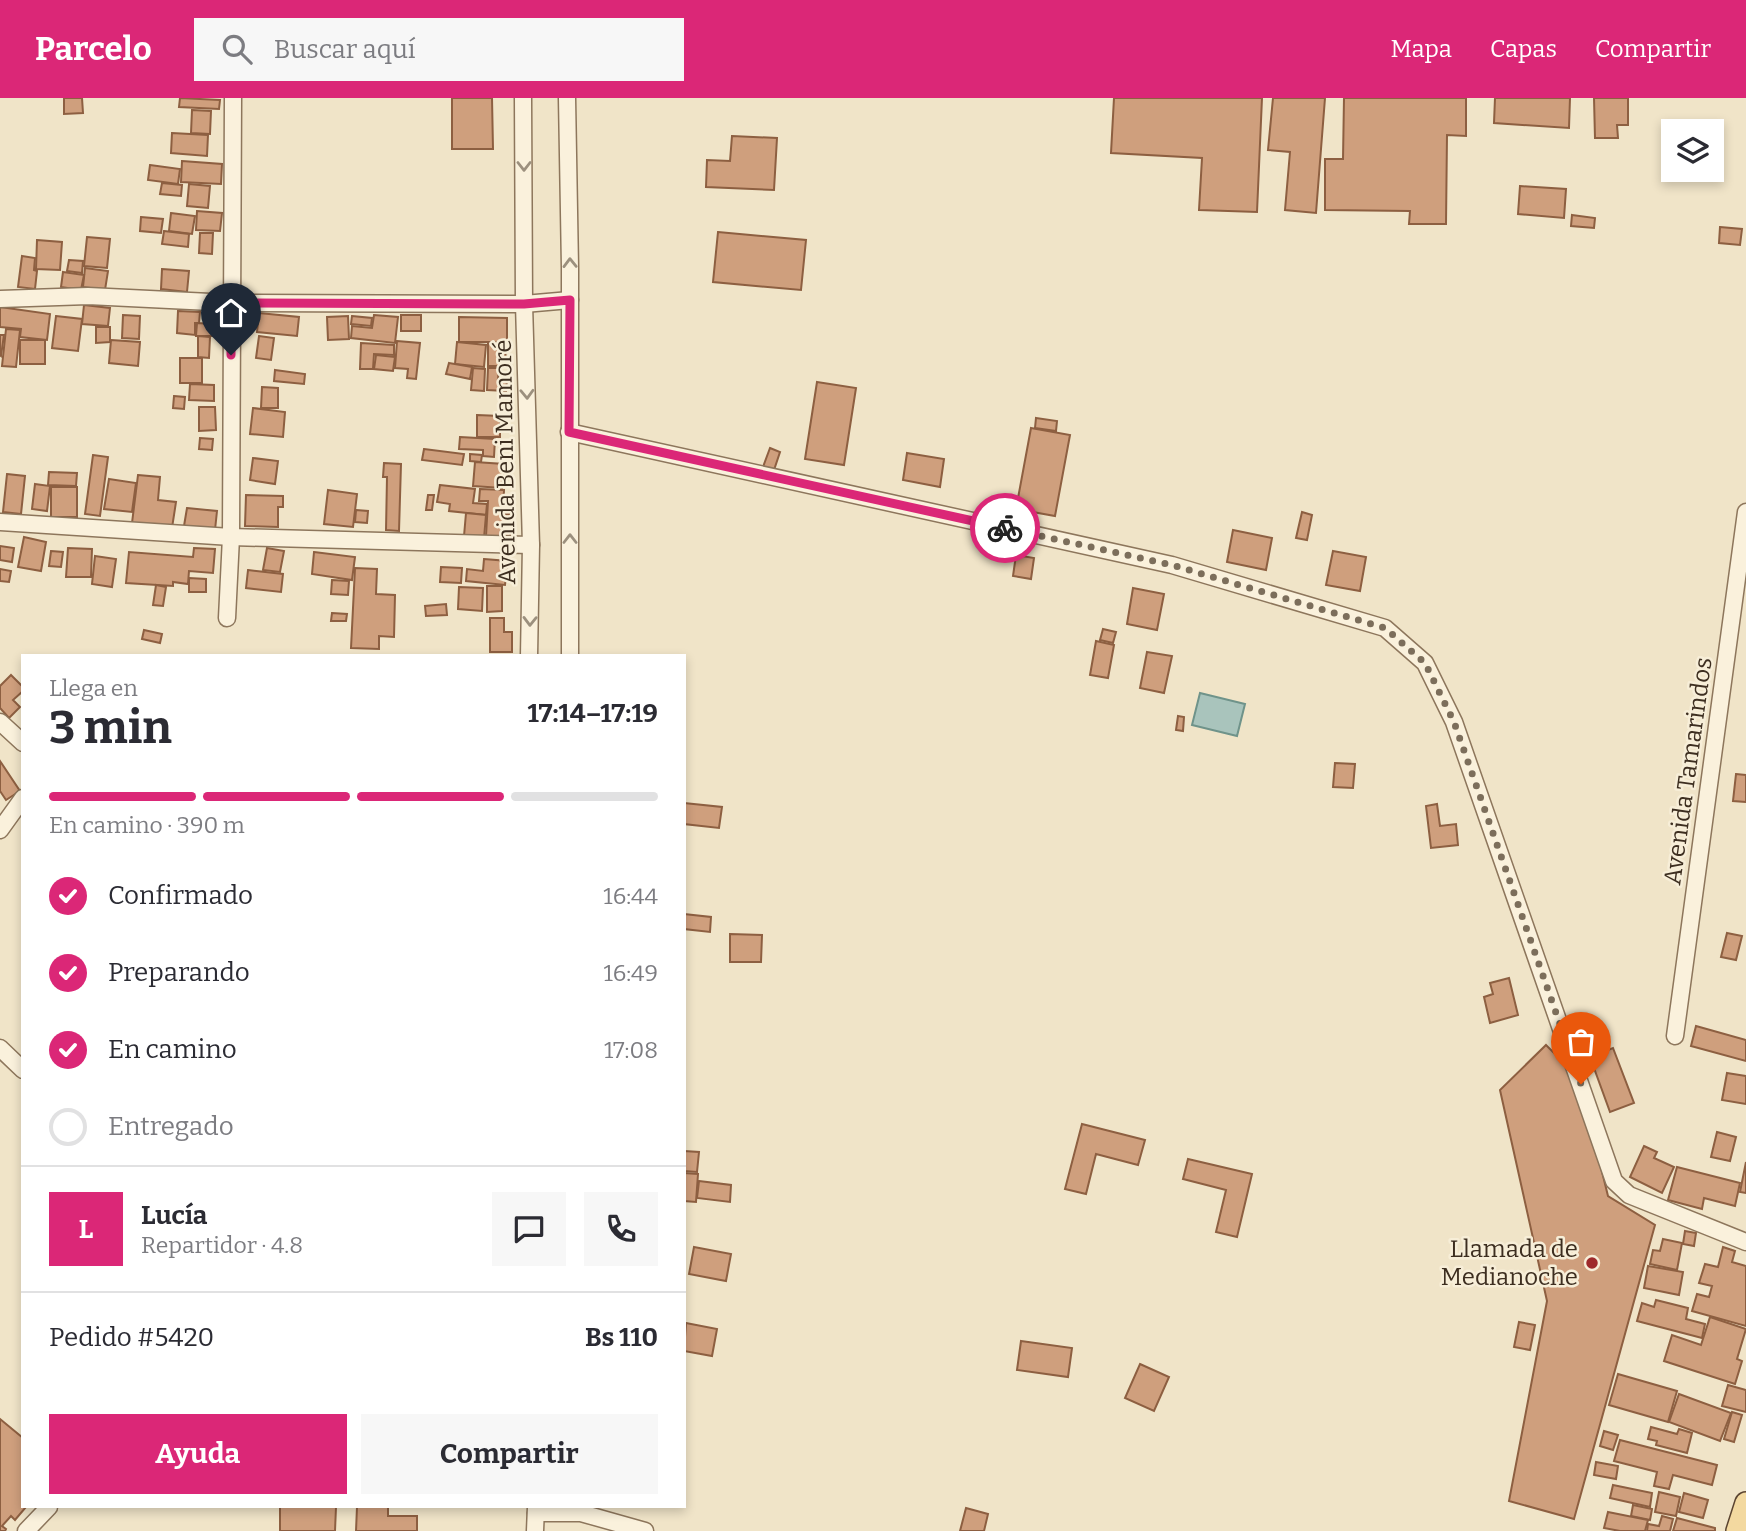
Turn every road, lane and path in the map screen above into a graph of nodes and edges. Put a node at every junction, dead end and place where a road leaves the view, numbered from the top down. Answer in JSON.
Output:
{"nodes":[{"id":1,"x":233,"y":98,"type":"edge"},
{"id":2,"x":523,"y":98,"type":"edge"},
{"id":3,"x":567,"y":98,"type":"edge"},
{"id":4,"x":0,"y":299,"type":"edge"},
{"id":5,"x":570,"y":300,"type":"junction"},
{"id":6,"x":231,"y":303,"type":"junction"},
{"id":7,"x":524,"y":304,"type":"junction"},
{"id":8,"x":569,"y":432,"type":"junction"},
{"id":9,"x":1746,"y":512,"type":"edge"},
{"id":10,"x":0,"y":522,"type":"edge"},
{"id":11,"x":231,"y":537,"type":"junction"},
{"id":12,"x":531,"y":545,"type":"junction"},
{"id":13,"x":228,"y":618,"type":"dead end"},
{"id":14,"x":529,"y":654,"type":"edge"},
{"id":15,"x":570,"y":654,"type":"edge"},
{"id":16,"x":0,"y":722,"type":"edge"},
{"id":17,"x":21,"y":741,"type":"edge"},
{"id":18,"x":21,"y":801,"type":"edge"},
{"id":19,"x":0,"y":830,"type":"edge"},
{"id":20,"x":1675,"y":1036,"type":"dead end"},
{"id":21,"x":0,"y":1048,"type":"edge"},
{"id":22,"x":21,"y":1068,"type":"edge"},
{"id":23,"x":1746,"y":1242,"type":"edge"},
{"id":24,"x":1746,"y":1503,"type":"edge"},
{"id":25,"x":47,"y":1508,"type":"edge"},
{"id":26,"x":536,"y":1510,"type":"edge"},
{"id":27,"x":581,"y":1510,"type":"edge"},
{"id":28,"x":26,"y":1531,"type":"edge"},
{"id":29,"x":535,"y":1531,"type":"edge"},
{"id":30,"x":580,"y":1531,"type":"edge"},
{"id":31,"x":645,"y":1531,"type":"edge"},
{"id":32,"x":1737,"y":1531,"type":"edge"}],
"edges":[{"from":1,"to":6,"type":"street"},
{"from":2,"to":7,"type":"street","name":"Avenida Beni Mamoré","one_way":true},
{"from":5,"to":3,"type":"street","one_way":true},
{"from":4,"to":6,"type":"street"},
{"from":5,"to":7,"type":"street"},
{"from":5,"to":8,"type":"street"},
{"from":6,"to":7,"type":"street"},
{"from":6,"to":11,"type":"street"},
{"from":7,"to":12,"type":"street","name":"Avenida Beni Mamoré","one_way":true},
{"from":15,"to":8,"type":"street","one_way":true},
{"from":8,"to":23,"type":"street"},
{"from":9,"to":20,"type":"street","name":"Avenida Tamarindos"},
{"from":10,"to":11,"type":"street"},
{"from":11,"to":12,"type":"street"},
{"from":11,"to":13,"type":"street"},
{"from":12,"to":14,"type":"street","name":"Avenida Beni Mamoré","one_way":true},
{"from":16,"to":17,"type":"street"},
{"from":18,"to":19,"type":"street"},
{"from":21,"to":22,"type":"street"},
{"from":24,"to":32,"type":"main road"},
{"from":25,"to":28,"type":"street"},
{"from":26,"to":27,"type":"street"},
{"from":26,"to":29,"type":"street"},
{"from":27,"to":30,"type":"street"},
{"from":27,"to":31,"type":"street"}]}
